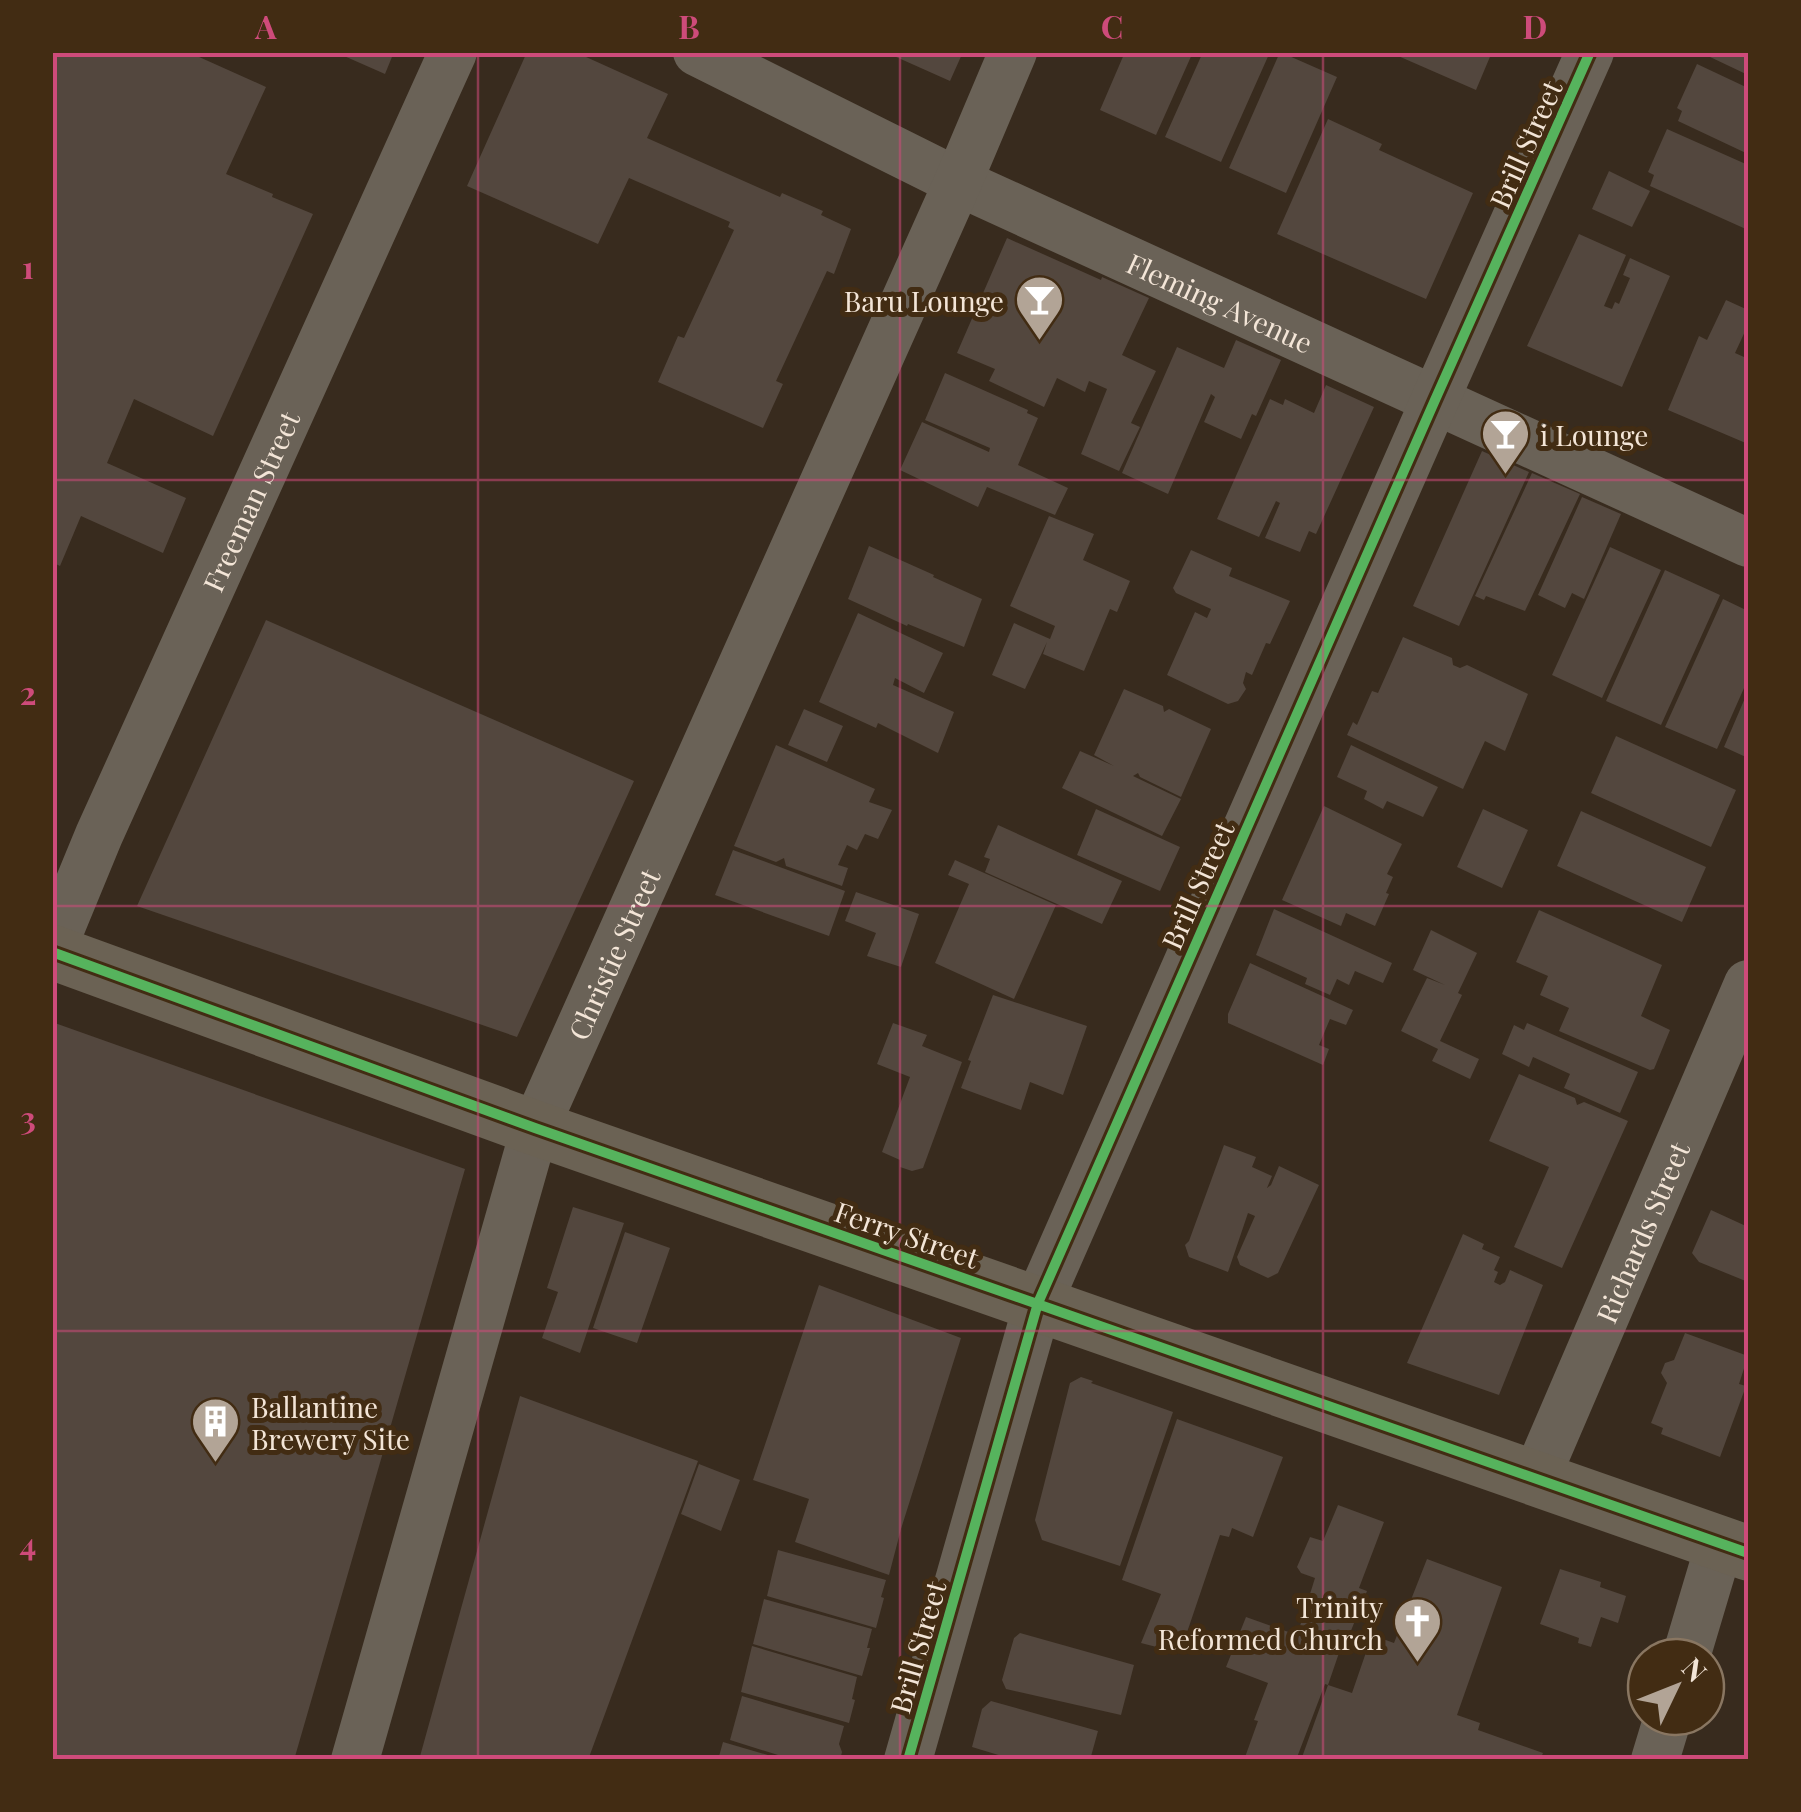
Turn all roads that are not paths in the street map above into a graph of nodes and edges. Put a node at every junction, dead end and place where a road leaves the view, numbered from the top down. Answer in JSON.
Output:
{"nodes":[{"id":1,"x":453,"y":52,"type":"edge"},
{"id":2,"x":696,"y":52,"type":"edge"},
{"id":3,"x":1013,"y":52,"type":"edge"},
{"id":4,"x":1590,"y":52,"type":"edge"},
{"id":5,"x":958,"y":182,"type":"junction"},
{"id":6,"x":1434,"y":400,"type":"junction"},
{"id":7,"x":1748,"y":543,"type":"edge"},
{"id":8,"x":52,"y":951,"type":"edge"},
{"id":9,"x":1748,"y":984,"type":"edge"},
{"id":10,"x":534,"y":1128,"type":"junction"},
{"id":11,"x":1038,"y":1303,"type":"junction"},
{"id":12,"x":1535,"y":1480,"type":"junction"},
{"id":13,"x":1734,"y":1548,"type":"edge"},
{"id":14,"x":1695,"y":1637,"type":"edge"},
{"id":15,"x":355,"y":1760,"type":"edge"},
{"id":16,"x":908,"y":1760,"type":"edge"}],
"edges":[{"from":1,"to":8,"type":"street","name":"Freeman Street"},
{"from":2,"to":5,"type":"street","name":"Fleming Avenue"},
{"from":3,"to":5,"type":"street","name":"Christie Street"},
{"from":4,"to":6,"type":"street","name":"Brill Street"},
{"from":5,"to":6,"type":"street","name":"Fleming Avenue"},
{"from":5,"to":10,"type":"street","name":"Christie Street"},
{"from":6,"to":7,"type":"street","name":"Fleming Avenue"},
{"from":6,"to":11,"type":"street","name":"Brill Street"},
{"from":8,"to":10,"type":"main road","name":"Ferry Street"},
{"from":9,"to":12,"type":"street","name":"Richards Street"},
{"from":10,"to":11,"type":"main road","name":"Ferry Street"},
{"from":10,"to":15,"type":"street","name":"Christie Street"},
{"from":11,"to":12,"type":"main road","name":"Ferry Street"},
{"from":11,"to":16,"type":"street","name":"Brill Street"},
{"from":12,"to":13,"type":"main road","name":"Ferry Street"},
{"from":13,"to":14,"type":"street"}]}
